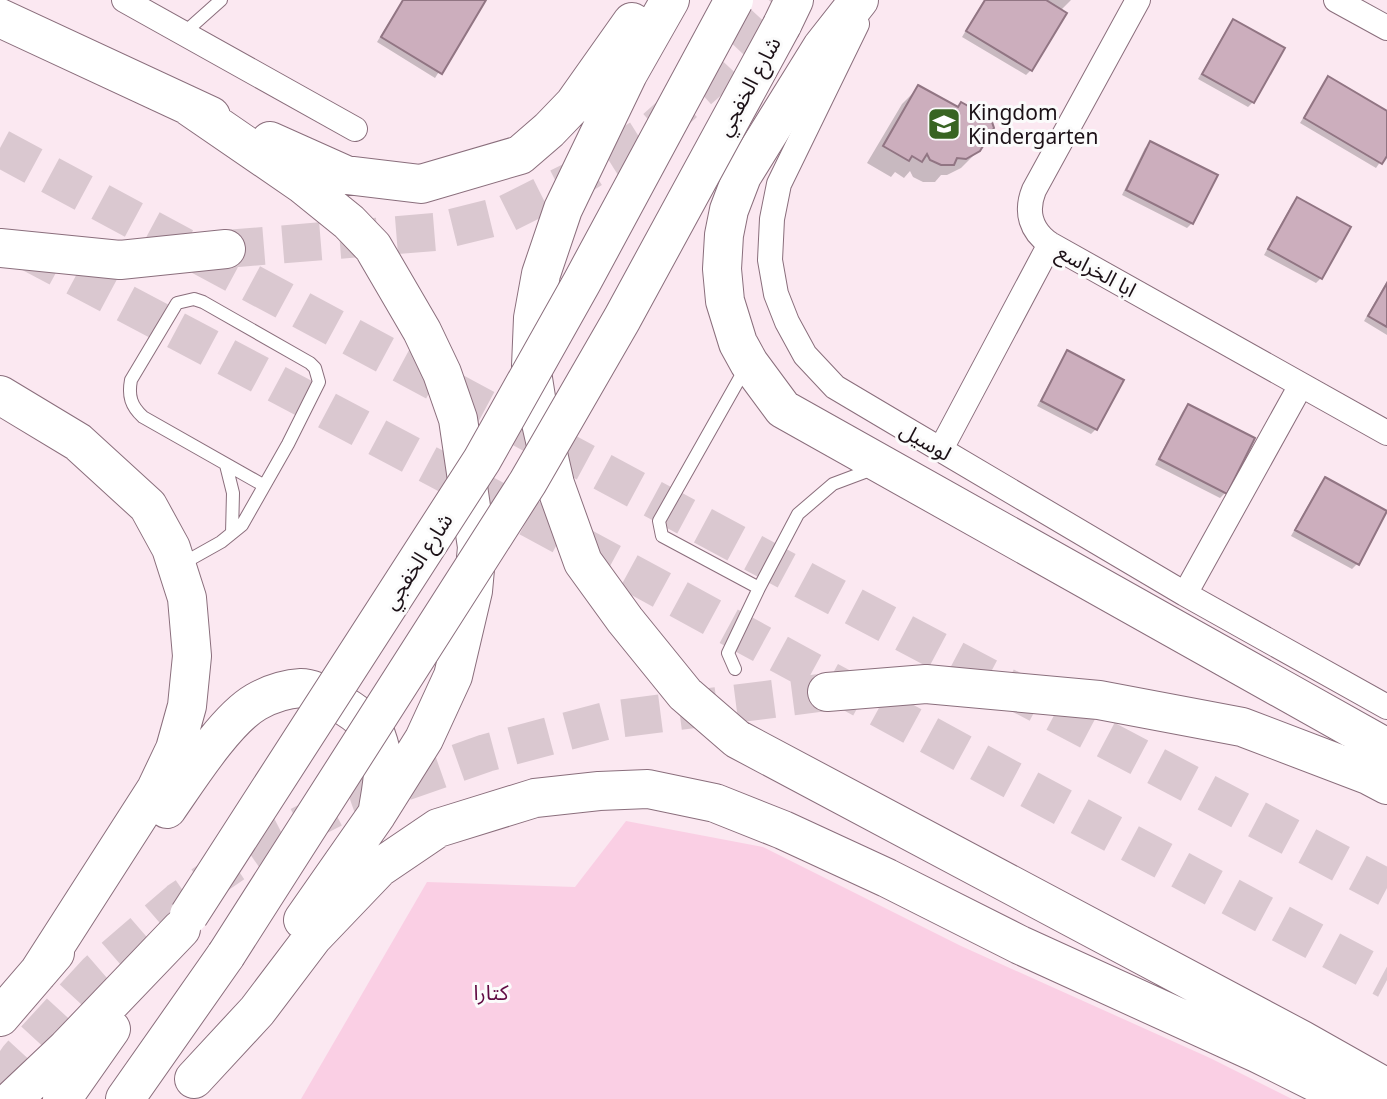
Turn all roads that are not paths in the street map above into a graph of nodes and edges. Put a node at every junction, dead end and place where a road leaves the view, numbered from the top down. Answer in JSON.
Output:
{"nodes":[{"id":1,"x":124,"y":0,"type":"edge"},
{"id":2,"x":222,"y":0,"type":"edge"},
{"id":3,"x":647,"y":0,"type":"edge"},
{"id":4,"x":670,"y":0,"type":"edge"},
{"id":5,"x":734,"y":0,"type":"edge"},
{"id":6,"x":859,"y":0,"type":"edge"},
{"id":7,"x":869,"y":0,"type":"edge"},
{"id":8,"x":1138,"y":0,"type":"edge"},
{"id":9,"x":1336,"y":0,"type":"edge"},
{"id":10,"x":788,"y":12,"type":"edge"},
{"id":11,"x":0,"y":18,"type":"edge"},
{"id":12,"x":1387,"y":27,"type":"edge"},
{"id":13,"x":184,"y":33,"type":"junction"},
{"id":14,"x":187,"y":105,"type":"junction"},
{"id":15,"x":355,"y":129,"type":"dead end"},
{"id":16,"x":1051,"y":244,"type":"junction"},
{"id":17,"x":0,"y":248,"type":"edge"},
{"id":18,"x":226,"y":249,"type":"tunnel mouth"},
{"id":19,"x":749,"y":362,"type":"junction"},
{"id":20,"x":1301,"y":385,"type":"junction"},
{"id":21,"x":0,"y":395,"type":"edge"},
{"id":22,"x":1387,"y":433,"type":"edge"},
{"id":23,"x":941,"y":449,"type":"junction"},
{"id":24,"x":226,"y":465,"type":"junction"},
{"id":25,"x":883,"y":466,"type":"junction"},
{"id":26,"x":263,"y":485,"type":"junction"},
{"id":27,"x":232,"y":533,"type":"junction"},
{"id":28,"x":177,"y":566,"type":"junction"},
{"id":29,"x":759,"y":588,"type":"junction"},
{"id":30,"x":1185,"y":594,"type":"junction"},
{"id":31,"x":735,"y":668,"type":"dead end"},
{"id":32,"x":827,"y":692,"type":"tunnel mouth"},
{"id":33,"x":1387,"y":707,"type":"edge"},
{"id":34,"x":1387,"y":748,"type":"edge"},
{"id":35,"x":1387,"y":785,"type":"edge"},
{"id":36,"x":377,"y":814,"type":"junction"},
{"id":37,"x":185,"y":922,"type":"junction"},
{"id":38,"x":38,"y":973,"type":"junction"},
{"id":39,"x":0,"y":1017,"type":"edge"},
{"id":40,"x":1387,"y":1088,"type":"edge"},
{"id":41,"x":189,"y":1089,"type":"edge"},
{"id":42,"x":13,"y":1099,"type":"edge"},
{"id":43,"x":62,"y":1099,"type":"edge"},
{"id":44,"x":125,"y":1099,"type":"edge"},
{"id":45,"x":1349,"y":1099,"type":"edge"}],
"edges":[{"from":1,"to":13,"type":"street"},
{"from":2,"to":13,"type":"lane"},
{"from":3,"to":14,"type":"highway"},
{"from":4,"to":40,"type":"highway"},
{"from":5,"to":37,"type":"highway","name":"شارع الخفجي","bridge":true},
{"from":6,"to":19,"type":"highway"},
{"from":7,"to":23,"type":"street","name":"لوسيل"},
{"from":8,"to":16,"type":"street","name":"ابا الخراسع"},
{"from":9,"to":12,"type":"street"},
{"from":10,"to":44,"type":"highway","name":"شارع الخفجي","bridge":true},
{"from":11,"to":14,"type":"highway"},
{"from":13,"to":15,"type":"street"},
{"from":14,"to":36,"type":"highway"},
{"from":16,"to":20,"type":"street","name":"ابا الخراسع"},
{"from":16,"to":23,"type":"street"},
{"from":17,"to":18,"type":"highway"},
{"from":19,"to":25,"type":"highway"},
{"from":19,"to":29,"type":"lane"},
{"from":20,"to":22,"type":"street","name":"ابا الخراسع"},
{"from":20,"to":30,"type":"street"},
{"from":21,"to":28,"type":"highway"},
{"from":23,"to":30,"type":"street","name":"لوسيل"},
{"from":24,"to":26,"type":"lane"},
{"from":24,"to":26,"type":"lane"},
{"from":24,"to":27,"type":"lane"},
{"from":25,"to":29,"type":"lane"},
{"from":25,"to":34,"type":"highway"},
{"from":26,"to":27,"type":"lane"},
{"from":27,"to":28,"type":"lane"},
{"from":28,"to":38,"type":"highway"},
{"from":29,"to":31,"type":"lane"},
{"from":30,"to":33,"type":"street","name":"لوسيل"},
{"from":32,"to":35,"type":"highway"},
{"from":36,"to":38,"type":"highway"},
{"from":36,"to":41,"type":"highway"},
{"from":37,"to":42,"type":"highway"},
{"from":37,"to":43,"type":"highway","name":"شارع الخفجي"},
{"from":38,"to":39,"type":"highway"},
{"from":41,"to":45,"type":"highway"}]}
